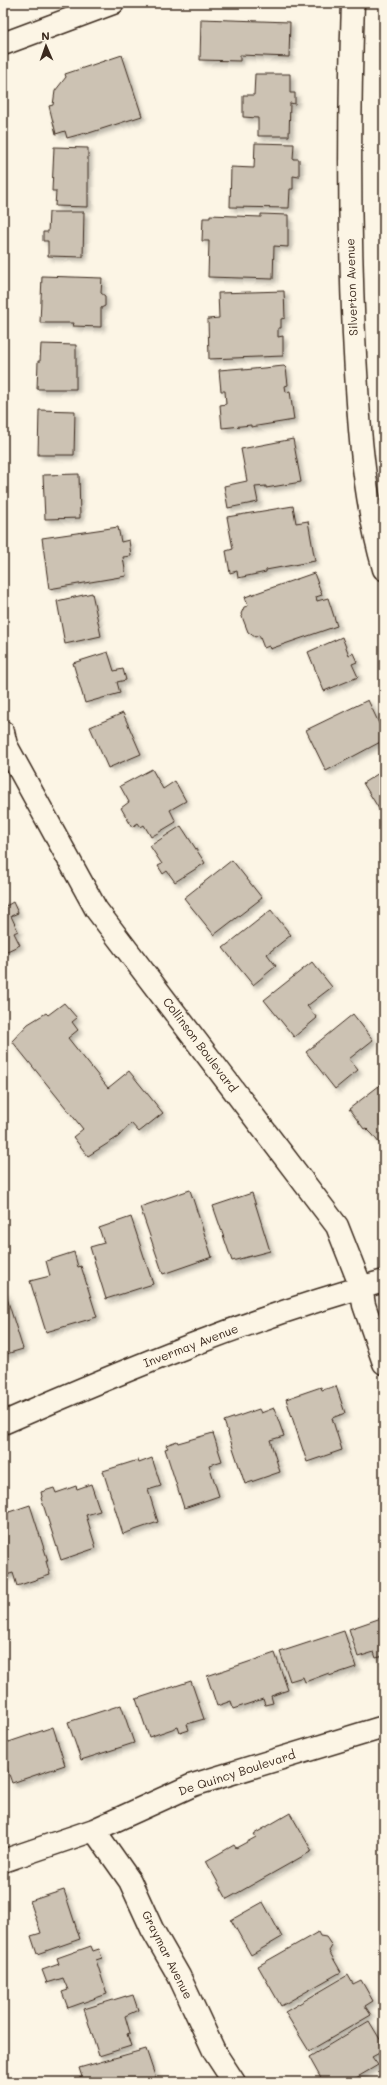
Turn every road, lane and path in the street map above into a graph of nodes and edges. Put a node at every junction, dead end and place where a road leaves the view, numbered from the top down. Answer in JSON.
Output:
{"nodes":[{"id":1,"x":113,"y":3,"type":"edge"},
{"id":2,"x":353,"y":3,"type":"edge"},
{"id":3,"x":3,"y":44,"type":"edge"},
{"id":4,"x":384,"y":569,"type":"edge"},
{"id":5,"x":3,"y":732,"type":"edge"},
{"id":6,"x":384,"y":1281,"type":"edge"},
{"id":7,"x":361,"y":1287,"type":"junction"},
{"id":8,"x":384,"y":1363,"type":"edge"},
{"id":9,"x":3,"y":1423,"type":"edge"},
{"id":10,"x":384,"y":1727,"type":"edge"},
{"id":11,"x":94,"y":1830,"type":"junction"},
{"id":12,"x":3,"y":1861,"type":"edge"},
{"id":13,"x":234,"y":2082,"type":"edge"}],
"edges":[{"from":1,"to":3,"type":"street"},
{"from":2,"to":4,"type":"street","name":"Silverton Avenue"},
{"from":5,"to":7,"type":"street","name":"Collinson Boulevard"},
{"from":6,"to":7,"type":"street","name":"Invermay Avenue"},
{"from":7,"to":8,"type":"street","name":"Collinson Boulevard"},
{"from":7,"to":9,"type":"street","name":"Invermay Avenue"},
{"from":10,"to":11,"type":"street","name":"De Quincy Boulevard"},
{"from":11,"to":12,"type":"street","name":"De Quincy Boulevard"},
{"from":11,"to":13,"type":"street","name":"Graymar Avenue"}]}
